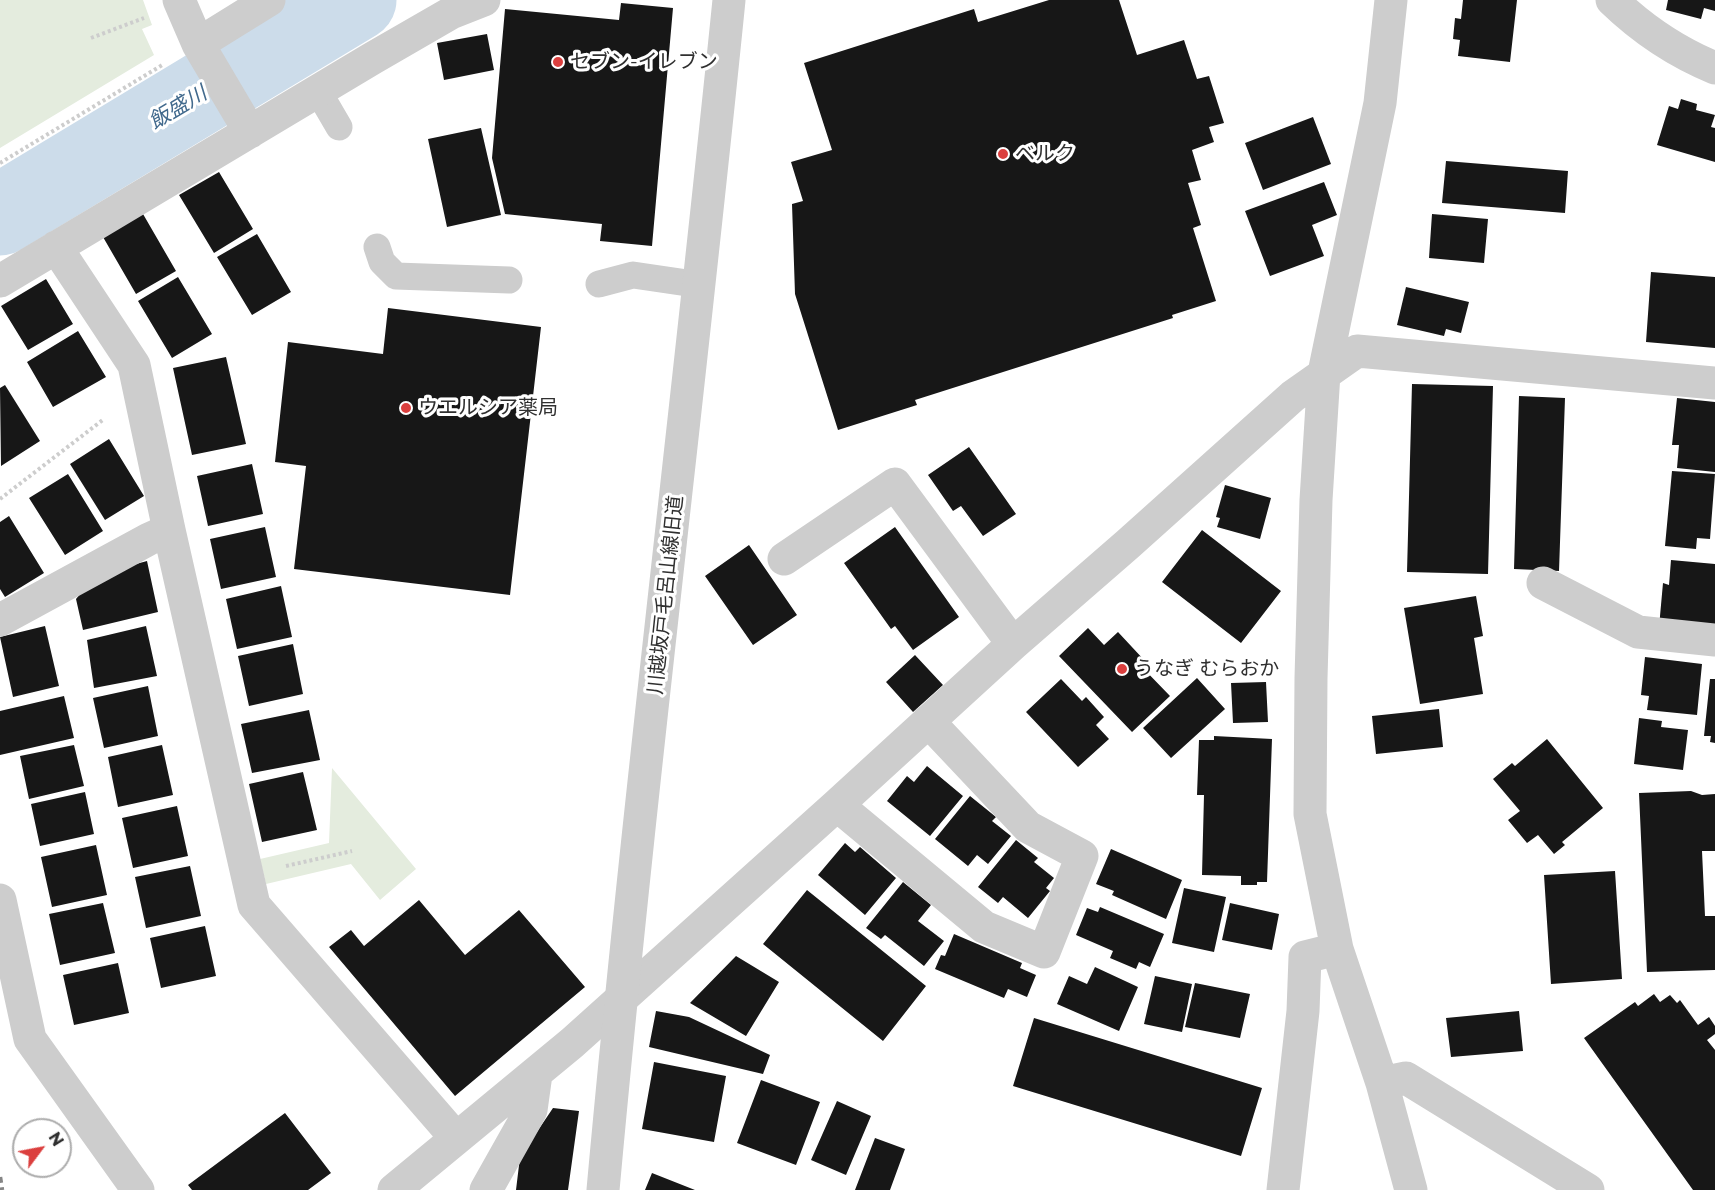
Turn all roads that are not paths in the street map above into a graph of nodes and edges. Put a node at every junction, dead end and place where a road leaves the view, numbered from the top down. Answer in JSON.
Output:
{"nodes":[{"id":1,"x":268,"y":0,"type":"edge"},
{"id":2,"x":484,"y":0,"type":"edge"},
{"id":3,"x":729,"y":0,"type":"edge"},
{"id":4,"x":1391,"y":0,"type":"edge"},
{"id":5,"x":1612,"y":0,"type":"edge"},
{"id":6,"x":180,"y":2,"type":"edge"},
{"id":7,"x":199,"y":45,"type":"junction"},
{"id":8,"x":1715,"y":68,"type":"edge"},
{"id":9,"x":318,"y":91,"type":"junction"},
{"id":10,"x":339,"y":127,"type":"dead end"},
{"id":11,"x":249,"y":130,"type":"junction"},
{"id":12,"x":56,"y":247,"type":"junction"},
{"id":13,"x":377,"y":247,"type":"dead end"},
{"id":14,"x":509,"y":280,"type":"dead end"},
{"id":15,"x":0,"y":281,"type":"edge"},
{"id":16,"x":599,"y":284,"type":"dead end"},
{"id":17,"x":701,"y":285,"type":"junction"},
{"id":18,"x":1324,"y":373,"type":"junction"},
{"id":19,"x":1715,"y":383,"type":"edge"},
{"id":20,"x":169,"y":530,"type":"junction"},
{"id":21,"x":784,"y":559,"type":"dead end"},
{"id":22,"x":1543,"y":583,"type":"dead end"},
{"id":23,"x":0,"y":620,"type":"edge"},
{"id":24,"x":1715,"y":640,"type":"edge"},
{"id":25,"x":1013,"y":645,"type":"junction"},
{"id":26,"x":928,"y":721,"type":"junction"},
{"id":27,"x":837,"y":805,"type":"junction"},
{"id":28,"x":0,"y":900,"type":"edge"},
{"id":29,"x":1337,"y":949,"type":"junction"},
{"id":30,"x":621,"y":997,"type":"junction"},
{"id":31,"x":536,"y":1074,"type":"junction"},
{"id":32,"x":1382,"y":1083,"type":"junction"},
{"id":33,"x":456,"y":1138,"type":"junction"},
{"id":34,"x":138,"y":1190,"type":"edge"},
{"id":35,"x":394,"y":1190,"type":"edge"},
{"id":36,"x":486,"y":1190,"type":"edge"},
{"id":37,"x":603,"y":1190,"type":"edge"},
{"id":38,"x":1283,"y":1190,"type":"edge"},
{"id":39,"x":1411,"y":1190,"type":"edge"},
{"id":40,"x":1588,"y":1190,"type":"edge"}],
"edges":[{"from":1,"to":7,"type":"street"},
{"from":2,"to":9,"type":"street"},
{"from":3,"to":17,"type":"street","name":"川越坂戸毛呂山線旧道"},
{"from":4,"to":18,"type":"street"},
{"from":5,"to":8,"type":"street"},
{"from":6,"to":7,"type":"street"},
{"from":7,"to":11,"type":"street"},
{"from":9,"to":10,"type":"lane"},
{"from":9,"to":11,"type":"street"},
{"from":11,"to":12,"type":"street"},
{"from":12,"to":15,"type":"street"},
{"from":12,"to":20,"type":"street"},
{"from":13,"to":14,"type":"lane"},
{"from":16,"to":17,"type":"lane"},
{"from":17,"to":30,"type":"street","name":"川越坂戸毛呂山線旧道"},
{"from":18,"to":19,"type":"street"},
{"from":18,"to":25,"type":"street"},
{"from":18,"to":29,"type":"street"},
{"from":20,"to":23,"type":"street"},
{"from":20,"to":33,"type":"street"},
{"from":21,"to":25,"type":"street"},
{"from":22,"to":24,"type":"street"},
{"from":25,"to":26,"type":"street"},
{"from":26,"to":27,"type":"street"},
{"from":26,"to":27,"type":"street"},
{"from":27,"to":30,"type":"street"},
{"from":28,"to":34,"type":"street"},
{"from":29,"to":32,"type":"street"},
{"from":29,"to":38,"type":"street"},
{"from":30,"to":31,"type":"street"},
{"from":30,"to":37,"type":"street","name":"川越坂戸毛呂山線旧道"},
{"from":31,"to":33,"type":"street"},
{"from":31,"to":36,"type":"street"},
{"from":32,"to":39,"type":"street"},
{"from":32,"to":40,"type":"street"},
{"from":33,"to":35,"type":"street"}]}
